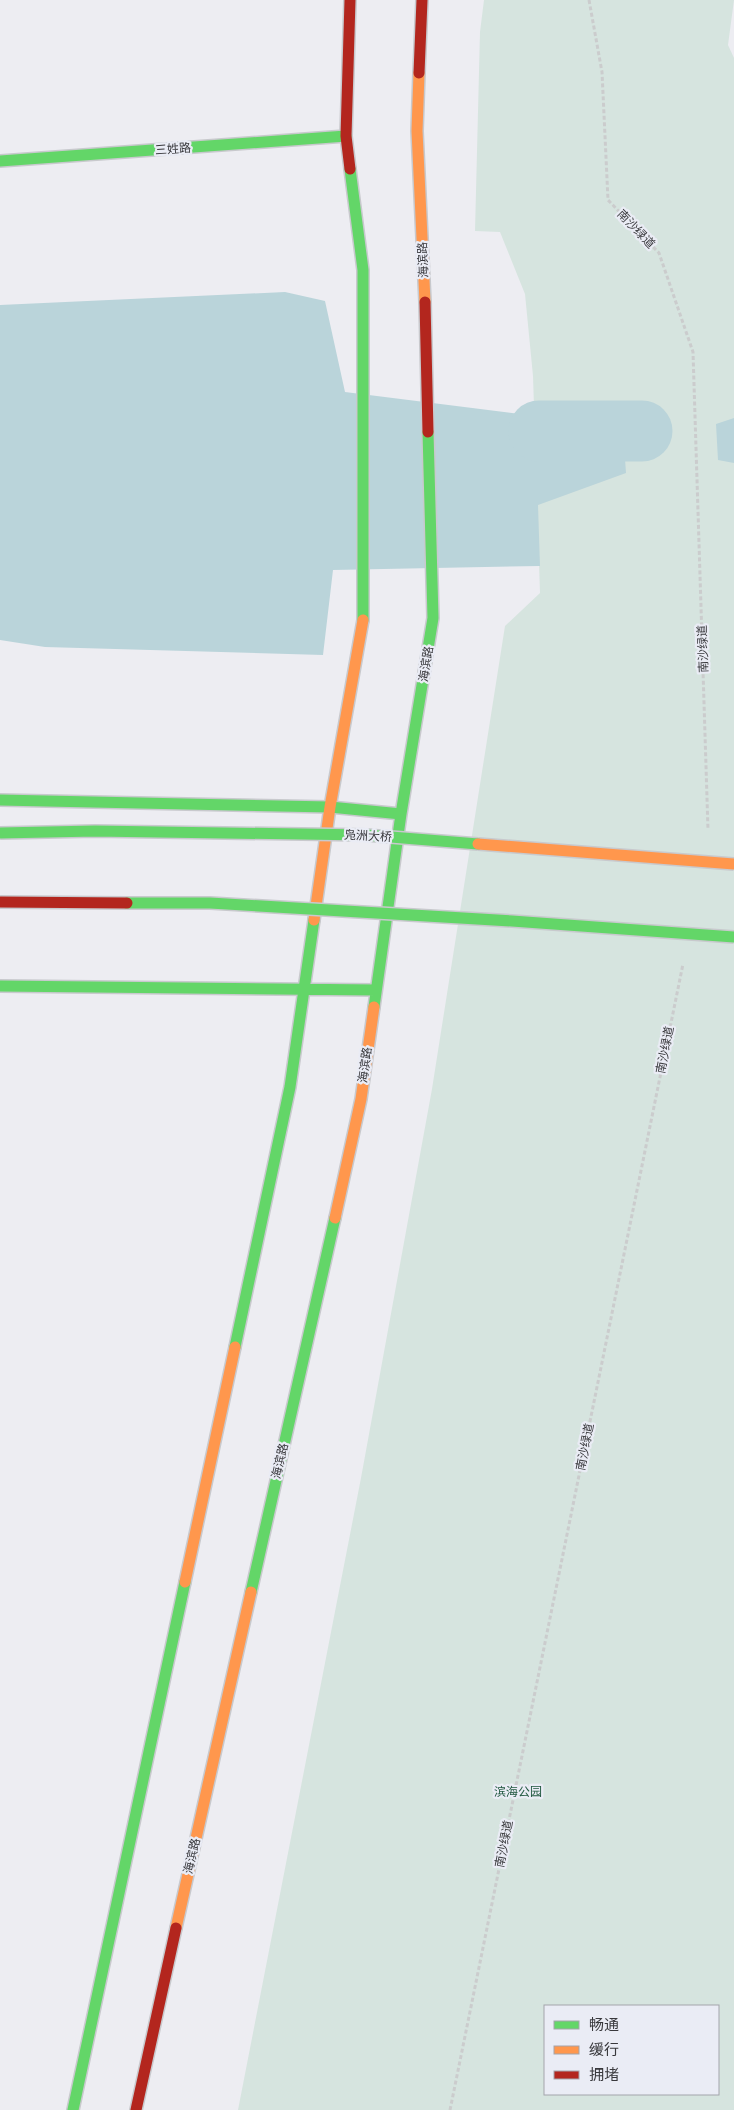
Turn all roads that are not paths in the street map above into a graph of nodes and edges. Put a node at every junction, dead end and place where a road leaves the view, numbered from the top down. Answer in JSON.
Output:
{"nodes":[{"id":1,"x":350,"y":0,"type":"edge"},
{"id":2,"x":422,"y":0,"type":"edge"},
{"id":3,"x":346,"y":136,"type":"junction"},
{"id":4,"x":0,"y":161,"type":"edge"},
{"id":5,"x":0,"y":800,"type":"edge"},
{"id":6,"x":330,"y":807,"type":"junction"},
{"id":7,"x":401,"y":814,"type":"junction"},
{"id":8,"x":0,"y":833,"type":"edge"},
{"id":9,"x":734,"y":864,"type":"edge"},
{"id":10,"x":0,"y":902,"type":"edge"},
{"id":11,"x":734,"y":937,"type":"edge"},
{"id":12,"x":0,"y":986,"type":"edge"},
{"id":13,"x":304,"y":988,"type":"junction"},
{"id":14,"x":376,"y":990,"type":"junction"},
{"id":15,"x":73,"y":2110,"type":"edge"},
{"id":16,"x":136,"y":2110,"type":"edge"}],
"edges":[{"from":1,"to":3,"type":"main road"},
{"from":2,"to":7,"type":"main road","name":"海滨路"},
{"from":3,"to":4,"type":"main road","name":"三姓路"},
{"from":3,"to":6,"type":"main road"},
{"from":5,"to":6,"type":"main road"},
{"from":6,"to":7,"type":"main road"},
{"from":6,"to":13,"type":"main road"},
{"from":7,"to":14,"type":"main road","name":"海滨路"},
{"from":8,"to":9,"type":"main road","name":"凫洲大桥","bridge":true},
{"from":10,"to":11,"type":"main road","bridge":true},
{"from":12,"to":13,"type":"main road"},
{"from":13,"to":14,"type":"main road"},
{"from":13,"to":15,"type":"main road"},
{"from":14,"to":16,"type":"main road","name":"海滨路"}]}
